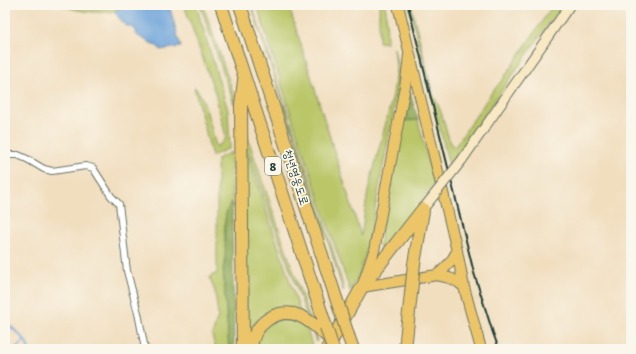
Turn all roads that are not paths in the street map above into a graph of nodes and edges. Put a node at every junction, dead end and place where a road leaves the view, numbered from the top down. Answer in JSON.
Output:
{"nodes":[{"id":1,"x":221,"y":5,"type":"edge"},
{"id":2,"x":240,"y":5,"type":"edge"},
{"id":3,"x":398,"y":5,"type":"edge"},
{"id":4,"x":570,"y":5,"type":"edge"},
{"id":5,"x":409,"y":48,"type":"junction"},
{"id":6,"x":244,"y":76,"type":"junction"},
{"id":7,"x":5,"y":154,"type":"edge"},
{"id":8,"x":423,"y":210,"type":"junction"},
{"id":9,"x":457,"y":251,"type":"junction"},
{"id":10,"x":437,"y":275,"type":"junction"},
{"id":11,"x":464,"y":286,"type":"junction"},
{"id":12,"x":362,"y":287,"type":"junction"},
{"id":13,"x":328,"y":339,"type":"edge"},
{"id":14,"x":351,"y":343,"type":"edge"},
{"id":15,"x":145,"y":349,"type":"edge"},
{"id":16,"x":243,"y":349,"type":"edge"},
{"id":17,"x":250,"y":349,"type":"edge"},
{"id":18,"x":405,"y":349,"type":"edge"},
{"id":19,"x":481,"y":349,"type":"edge"}],
"edges":[{"from":1,"to":6,"type":"highway","name":"청년영웅도로","number":"8"},
{"from":2,"to":14,"type":"highway","name":"청년영웅도로","number":"8","bridge":true},
{"from":3,"to":5,"type":"main road"},
{"from":4,"to":8,"type":"main road","bridge":true},
{"from":5,"to":9,"type":"main road"},
{"from":5,"to":12,"type":"main road"},
{"from":6,"to":13,"type":"highway","name":"청년영웅도로","number":"8"},
{"from":6,"to":16,"type":"highway"},
{"from":7,"to":15,"type":"street"},
{"from":8,"to":12,"type":"highway"},
{"from":8,"to":18,"type":"highway","bridge":true},
{"from":9,"to":10,"type":"main road"},
{"from":9,"to":11,"type":"main road"},
{"from":10,"to":11,"type":"main road"},
{"from":10,"to":12,"type":"main road"},
{"from":11,"to":19,"type":"main road"},
{"from":12,"to":13,"type":"highway"},
{"from":13,"to":17,"type":"highway"}]}
